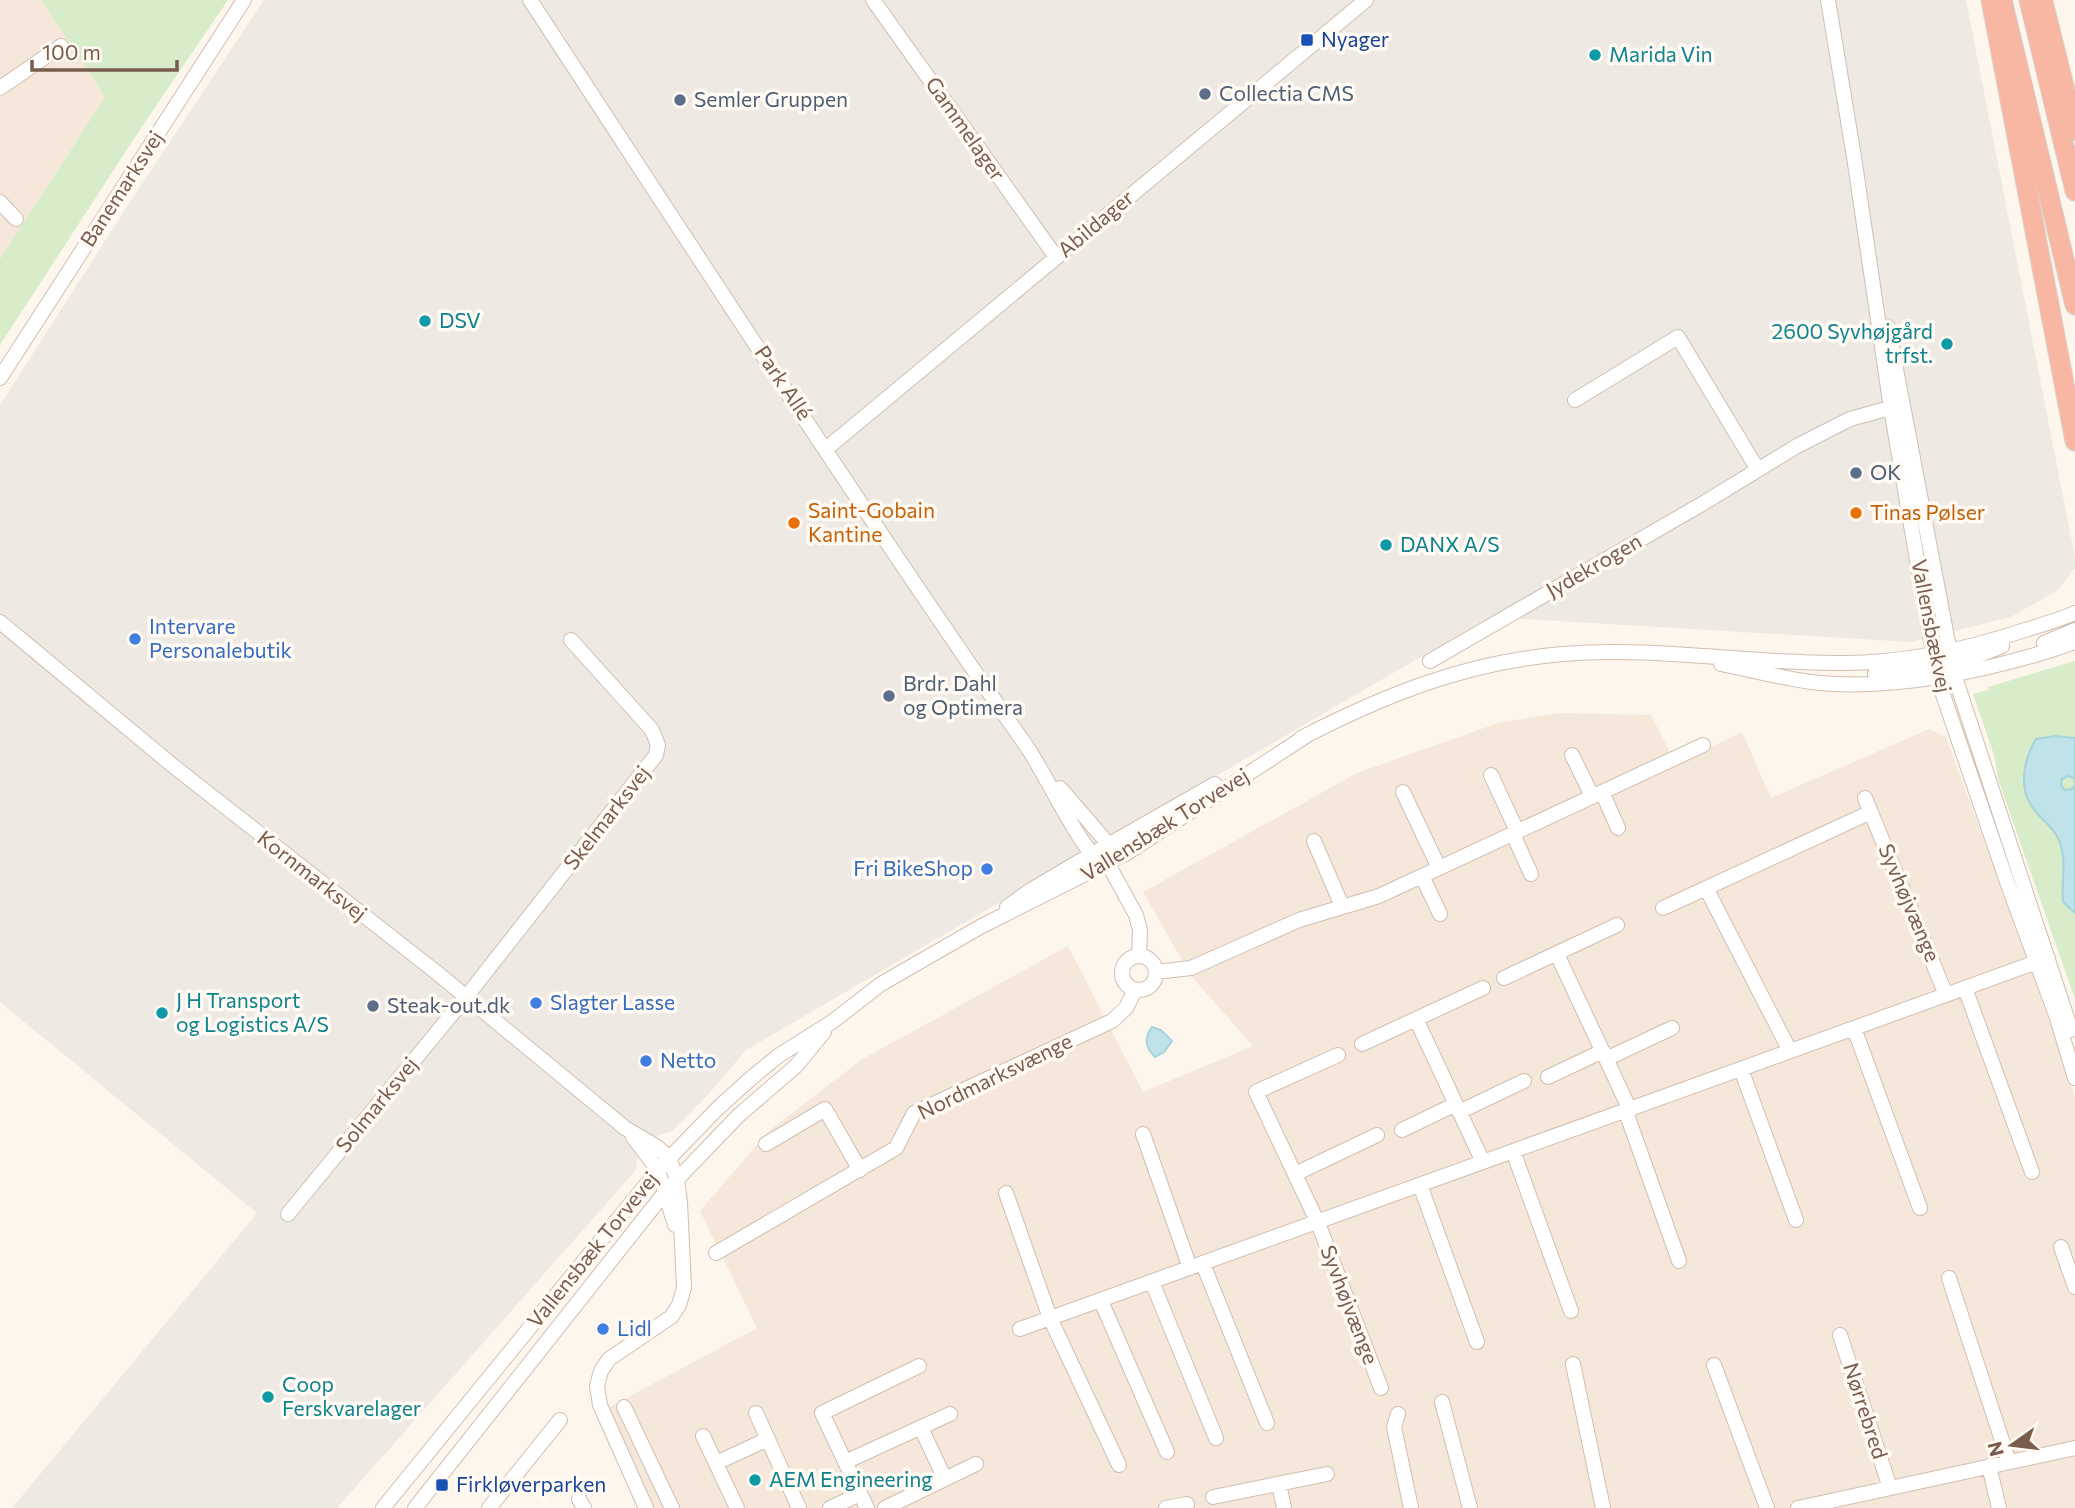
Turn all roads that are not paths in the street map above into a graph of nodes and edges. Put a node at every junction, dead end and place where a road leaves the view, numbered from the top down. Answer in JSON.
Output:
{"nodes":[{"id":1,"x":244,"y":0,"type":"edge"},
{"id":2,"x":530,"y":0,"type":"edge"},
{"id":3,"x":873,"y":0,"type":"edge"},
{"id":4,"x":1366,"y":0,"type":"edge"},
{"id":5,"x":1828,"y":0,"type":"edge"},
{"id":6,"x":1991,"y":0,"type":"edge"},
{"id":7,"x":2003,"y":0,"type":"edge"},
{"id":8,"x":2029,"y":0,"type":"edge"},
{"id":9,"x":2042,"y":0,"type":"edge"},
{"id":10,"x":61,"y":46,"type":"dead end"},
{"id":11,"x":0,"y":88,"type":"edge"},
{"id":12,"x":2075,"y":130,"type":"edge"},
{"id":13,"x":2075,"y":191,"type":"edge"},
{"id":14,"x":0,"y":202,"type":"edge"},
{"id":15,"x":16,"y":219,"type":"dead end"},
{"id":16,"x":1056,"y":257,"type":"junction"},
{"id":17,"x":2075,"y":305,"type":"edge"},
{"id":18,"x":0,"y":378,"type":"edge"},
{"id":19,"x":1575,"y":400,"type":"dead end"},
{"id":20,"x":1897,"y":406,"type":"junction"},
{"id":21,"x":2075,"y":441,"type":"edge"},
{"id":22,"x":826,"y":449,"type":"junction"},
{"id":23,"x":1758,"y":470,"type":"junction"},
{"id":24,"x":2073,"y":620,"type":"edge"},
{"id":25,"x":0,"y":622,"type":"edge"},
{"id":26,"x":571,"y":640,"type":"dead end"},
{"id":27,"x":2075,"y":644,"type":"edge"},
{"id":28,"x":1672,"y":654,"type":"junction"},
{"id":29,"x":1430,"y":660,"type":"dead end"},
{"id":30,"x":2016,"y":660,"type":"junction"},
{"id":31,"x":1951,"y":664,"type":"junction"},
{"id":32,"x":1935,"y":666,"type":"junction"},
{"id":33,"x":1309,"y":734,"type":"junction"},
{"id":34,"x":1703,"y":745,"type":"dead end"},
{"id":35,"x":1572,"y":755,"type":"dead end"},
{"id":36,"x":1040,"y":764,"type":"junction"},
{"id":37,"x":1491,"y":775,"type":"dead end"},
{"id":38,"x":1403,"y":792,"type":"dead end"},
{"id":39,"x":1597,"y":794,"type":"junction"},
{"id":40,"x":1865,"y":798,"type":"dead end"},
{"id":41,"x":1871,"y":812,"type":"junction"},
{"id":42,"x":1618,"y":828,"type":"dead end"},
{"id":43,"x":1515,"y":832,"type":"junction"},
{"id":44,"x":1314,"y":841,"type":"dead end"},
{"id":45,"x":1108,"y":846,"type":"junction"},
{"id":46,"x":1091,"y":855,"type":"junction"},
{"id":47,"x":1108,"y":864,"type":"junction"},
{"id":48,"x":1439,"y":868,"type":"junction"},
{"id":49,"x":1531,"y":874,"type":"dead end"},
{"id":50,"x":1422,"y":876,"type":"junction"},
{"id":51,"x":1706,"y":888,"type":"junction"},
{"id":52,"x":1342,"y":906,"type":"junction"},
{"id":53,"x":1663,"y":908,"type":"dead end"},
{"id":54,"x":1440,"y":914,"type":"dead end"},
{"id":55,"x":1617,"y":925,"type":"dead end"},
{"id":56,"x":980,"y":927,"type":"junction"},
{"id":57,"x":1557,"y":954,"type":"junction"},
{"id":58,"x":1139,"y":956,"type":"junction"},
{"id":59,"x":2042,"y":960,"type":"junction"},
{"id":60,"x":1156,"y":972,"type":"junction"},
{"id":61,"x":1504,"y":978,"type":"dead end"},
{"id":62,"x":1483,"y":988,"type":"dead end"},
{"id":63,"x":1965,"y":988,"type":"junction"},
{"id":64,"x":1135,"y":990,"type":"junction"},
{"id":65,"x":1946,"y":995,"type":"junction"},
{"id":66,"x":466,"y":996,"type":"junction"},
{"id":67,"x":1416,"y":1019,"type":"junction"},
{"id":68,"x":832,"y":1022,"type":"junction"},
{"id":69,"x":1672,"y":1028,"type":"dead end"},
{"id":70,"x":1854,"y":1028,"type":"junction"},
{"id":71,"x":1362,"y":1044,"type":"dead end"},
{"id":72,"x":2075,"y":1045,"type":"edge"},
{"id":73,"x":1790,"y":1051,"type":"junction"},
{"id":74,"x":1338,"y":1055,"type":"dead end"},
{"id":75,"x":1604,"y":1055,"type":"junction"},
{"id":76,"x":1741,"y":1069,"type":"junction"},
{"id":77,"x":1548,"y":1077,"type":"dead end"},
{"id":78,"x":2075,"y":1078,"type":"edge"},
{"id":79,"x":1524,"y":1081,"type":"dead end"},
{"id":80,"x":1458,"y":1108,"type":"junction"},
{"id":81,"x":1628,"y":1111,"type":"junction"},
{"id":82,"x":625,"y":1128,"type":"junction"},
{"id":83,"x":1402,"y":1130,"type":"dead end"},
{"id":84,"x":1143,"y":1134,"type":"dead end"},
{"id":85,"x":1377,"y":1135,"type":"dead end"},
{"id":86,"x":766,"y":1144,"type":"dead end"},
{"id":87,"x":1513,"y":1151,"type":"junction"},
{"id":88,"x":669,"y":1158,"type":"junction"},
{"id":89,"x":1483,"y":1162,"type":"junction"},
{"id":90,"x":659,"y":1170,"type":"junction"},
{"id":91,"x":860,"y":1170,"type":"junction"},
{"id":92,"x":2032,"y":1172,"type":"dead end"},
{"id":93,"x":1295,"y":1174,"type":"junction"},
{"id":94,"x":677,"y":1179,"type":"junction"},
{"id":95,"x":1420,"y":1185,"type":"junction"},
{"id":96,"x":666,"y":1191,"type":"junction"},
{"id":97,"x":1006,"y":1193,"type":"dead end"},
{"id":98,"x":1920,"y":1208,"type":"dead end"},
{"id":99,"x":288,"y":1214,"type":"dead end"},
{"id":100,"x":1796,"y":1220,"type":"dead end"},
{"id":101,"x":1318,"y":1223,"type":"junction"},
{"id":102,"x":680,"y":1244,"type":"junction"},
{"id":103,"x":2061,"y":1247,"type":"dead end"},
{"id":104,"x":716,"y":1253,"type":"dead end"},
{"id":105,"x":1679,"y":1261,"type":"dead end"},
{"id":106,"x":1197,"y":1266,"type":"junction"},
{"id":107,"x":1949,"y":1278,"type":"dead end"},
{"id":108,"x":1152,"y":1282,"type":"junction"},
{"id":109,"x":2075,"y":1287,"type":"edge"},
{"id":110,"x":1101,"y":1301,"type":"junction"},
{"id":111,"x":1571,"y":1311,"type":"dead end"},
{"id":112,"x":1050,"y":1318,"type":"junction"},
{"id":113,"x":1020,"y":1329,"type":"dead end"},
{"id":114,"x":1840,"y":1335,"type":"dead end"},
{"id":115,"x":1477,"y":1342,"type":"dead end"},
{"id":116,"x":1573,"y":1364,"type":"dead end"},
{"id":117,"x":1714,"y":1365,"type":"dead end"},
{"id":118,"x":919,"y":1366,"type":"dead end"},
{"id":119,"x":1381,"y":1388,"type":"dead end"},
{"id":120,"x":1442,"y":1402,"type":"dead end"},
{"id":121,"x":624,"y":1407,"type":"dead end"},
{"id":122,"x":756,"y":1413,"type":"dead end"},
{"id":123,"x":950,"y":1414,"type":"dead end"},
{"id":124,"x":1398,"y":1414,"type":"dead end"},
{"id":125,"x":560,"y":1420,"type":"dead end"},
{"id":126,"x":1267,"y":1423,"type":"dead end"},
{"id":127,"x":921,"y":1428,"type":"junction"},
{"id":128,"x":704,"y":1436,"type":"dead end"},
{"id":129,"x":1216,"y":1438,"type":"dead end"},
{"id":130,"x":768,"y":1439,"type":"junction"},
{"id":131,"x":2075,"y":1448,"type":"edge"},
{"id":132,"x":1167,"y":1452,"type":"dead end"},
{"id":133,"x":845,"y":1462,"type":"junction"},
{"id":134,"x":2009,"y":1462,"type":"junction"},
{"id":135,"x":716,"y":1463,"type":"junction"},
{"id":136,"x":976,"y":1464,"type":"dead end"},
{"id":137,"x":1119,"y":1465,"type":"dead end"},
{"id":138,"x":1989,"y":1466,"type":"junction"},
{"id":139,"x":1327,"y":1474,"type":"dead end"},
{"id":140,"x":946,"y":1479,"type":"junction"},
{"id":141,"x":1279,"y":1484,"type":"junction"},
{"id":142,"x":1890,"y":1488,"type":"junction"},
{"id":143,"x":1867,"y":1493,"type":"junction"},
{"id":144,"x":860,"y":1494,"type":"junction"},
{"id":145,"x":1213,"y":1497,"type":"dead end"},
{"id":146,"x":1187,"y":1504,"type":"dead end"},
{"id":147,"x":668,"y":1507,"type":"edge"},
{"id":148,"x":383,"y":1508,"type":"edge"},
{"id":149,"x":415,"y":1508,"type":"edge"},
{"id":150,"x":489,"y":1508,"type":"edge"},
{"id":151,"x":646,"y":1508,"type":"edge"},
{"id":152,"x":737,"y":1508,"type":"edge"},
{"id":153,"x":799,"y":1508,"type":"edge"},
{"id":154,"x":830,"y":1508,"type":"edge"},
{"id":155,"x":867,"y":1508,"type":"edge"},
{"id":156,"x":885,"y":1508,"type":"edge"},
{"id":157,"x":1166,"y":1508,"type":"edge"},
{"id":158,"x":1284,"y":1508,"type":"edge"},
{"id":159,"x":1411,"y":1508,"type":"edge"},
{"id":160,"x":1470,"y":1508,"type":"edge"},
{"id":161,"x":1603,"y":1508,"type":"edge"},
{"id":162,"x":1767,"y":1508,"type":"edge"},
{"id":163,"x":1798,"y":1508,"type":"edge"},
{"id":164,"x":1871,"y":1508,"type":"edge"},
{"id":165,"x":1999,"y":1508,"type":"edge"}],
"edges":[{"from":1,"to":18,"type":"street","name":"Banemarksvej"},
{"from":2,"to":22,"type":"street","name":"Park Allé"},
{"from":3,"to":16,"type":"street","name":"Gammelager"},
{"from":4,"to":16,"type":"street","name":"Abildager"},
{"from":5,"to":20,"type":"street","name":"Vallensbækvej"},
{"from":6,"to":21,"type":"highway"},
{"from":7,"to":17,"type":"highway"},
{"from":8,"to":13,"type":"highway"},
{"from":9,"to":12,"type":"highway"},
{"from":10,"to":11,"type":"street"},
{"from":14,"to":15,"type":"street"},
{"from":16,"to":22,"type":"street","name":"Abildager"},
{"from":19,"to":23,"type":"street"},
{"from":20,"to":23,"type":"street","name":"Jydekrogen"},
{"from":20,"to":31,"type":"street","name":"Vallensbækvej"},
{"from":20,"to":32,"type":"street","name":"Vallensbækvej"},
{"from":22,"to":36,"type":"street","name":"Park Allé"},
{"from":23,"to":29,"type":"street","name":"Jydekrogen"},
{"from":24,"to":30,"type":"street"},
{"from":24,"to":31,"type":"street","name":"Vallensbæk Torvevej"},
{"from":25,"to":66,"type":"street","name":"Kornmarksvej"},
{"from":26,"to":66,"type":"street","name":"Skelmarksvej"},
{"from":27,"to":30,"type":"street","name":"Vallensbæk Torvevej"},
{"from":28,"to":32,"type":"street","name":"Vallensbæk Torvevej"},
{"from":28,"to":32,"type":"street","name":"Vallensbæk Torvevej"},
{"from":28,"to":33,"type":"street","name":"Vallensbæk Torvevej"},
{"from":30,"to":31,"type":"street","name":"Vallensbæk Torvevej"},
{"from":31,"to":32,"type":"street","name":"Vallensbæk Torvevej"},
{"from":31,"to":32,"type":"street"},
{"from":31,"to":59,"type":"street","name":"Vallensbækvej"},
{"from":32,"to":59,"type":"street","name":"Vallensbækvej"},
{"from":33,"to":45,"type":"street","name":"Vallensbæk Torvevej"},
{"from":33,"to":47,"type":"street","name":"Vallensbæk Torvevej"},
{"from":34,"to":39,"type":"street"},
{"from":35,"to":39,"type":"street"},
{"from":36,"to":45,"type":"street","name":"Park Allé"},
{"from":36,"to":46,"type":"street","name":"Park Allé"},
{"from":37,"to":43,"type":"street"},
{"from":38,"to":48,"type":"street"},
{"from":39,"to":42,"type":"street"},
{"from":39,"to":43,"type":"street"},
{"from":40,"to":41,"type":"street","name":"Syvhøjvænge"},
{"from":41,"to":51,"type":"street"},
{"from":41,"to":65,"type":"street","name":"Syvhøjvænge"},
{"from":43,"to":48,"type":"street"},
{"from":43,"to":49,"type":"street"},
{"from":44,"to":52,"type":"street"},
{"from":45,"to":46,"type":"street","name":"Vallensbæk Torvevej"},
{"from":45,"to":47,"type":"street"},
{"from":46,"to":47,"type":"street"},
{"from":46,"to":56,"type":"street","name":"Vallensbæk Torvevej"},
{"from":47,"to":56,"type":"street","name":"Vallensbæk Torvevej"},
{"from":47,"to":58,"type":"street"},
{"from":48,"to":50,"type":"street"},
{"from":50,"to":52,"type":"street"},
{"from":50,"to":54,"type":"street"},
{"from":51,"to":53,"type":"street"},
{"from":51,"to":73,"type":"street"},
{"from":52,"to":60,"type":"street"},
{"from":55,"to":57,"type":"street"},
{"from":56,"to":68,"type":"street","name":"Vallensbæk Torvevej"},
{"from":57,"to":61,"type":"street"},
{"from":57,"to":75,"type":"street"},
{"from":58,"to":60,"type":"street"},
{"from":58,"to":64,"type":"street"},
{"from":59,"to":63,"type":"street","name":"Syvhøjvænge"},
{"from":59,"to":72,"type":"street","name":"Vallensbækvej"},
{"from":59,"to":78,"type":"street","name":"Vallensbækvej"},
{"from":60,"to":64,"type":"street"},
{"from":62,"to":67,"type":"street"},
{"from":63,"to":65,"type":"street","name":"Syvhøjvænge"},
{"from":63,"to":92,"type":"street"},
{"from":64,"to":91,"type":"street","name":"Nordmarksvænge"},
{"from":65,"to":70,"type":"street","name":"Syvhøjvænge"},
{"from":66,"to":82,"type":"street","name":"Kornmarksvej"},
{"from":66,"to":99,"type":"street","name":"Solmarksvej"},
{"from":67,"to":71,"type":"street"},
{"from":67,"to":80,"type":"street"},
{"from":68,"to":88,"type":"street","name":"Vallensbæk Torvevej"},
{"from":68,"to":94,"type":"street","name":"Vallensbæk Torvevej"},
{"from":69,"to":75,"type":"street"},
{"from":70,"to":73,"type":"street","name":"Syvhøjvænge"},
{"from":70,"to":98,"type":"street"},
{"from":73,"to":76,"type":"street","name":"Syvhøjvænge"},
{"from":74,"to":93,"type":"street","name":"Syvhøjvænge"},
{"from":75,"to":77,"type":"street"},
{"from":75,"to":81,"type":"street"},
{"from":76,"to":81,"type":"street","name":"Syvhøjvænge"},
{"from":76,"to":100,"type":"street"},
{"from":79,"to":80,"type":"street"},
{"from":80,"to":83,"type":"street"},
{"from":80,"to":89,"type":"street"},
{"from":81,"to":87,"type":"street","name":"Syvhøjvænge"},
{"from":81,"to":105,"type":"street"},
{"from":82,"to":88,"type":"street","name":"Kornmarksvej"},
{"from":82,"to":90,"type":"street","name":"Kornmarksvej"},
{"from":84,"to":106,"type":"street"},
{"from":85,"to":93,"type":"street"},
{"from":86,"to":91,"type":"street"},
{"from":87,"to":89,"type":"street","name":"Syvhøjvænge"},
{"from":87,"to":111,"type":"street"},
{"from":88,"to":90,"type":"street","name":"Vallensbæk Torvevej"},
{"from":88,"to":94,"type":"street"},
{"from":89,"to":95,"type":"street","name":"Syvhøjvænge"},
{"from":90,"to":96,"type":"street"},
{"from":90,"to":148,"type":"street","name":"Vallensbæk Torvevej"},
{"from":91,"to":104,"type":"street","name":"Nordmarksvænge"},
{"from":93,"to":101,"type":"street","name":"Syvhøjvænge"},
{"from":94,"to":96,"type":"street","name":"Vallensbæk Torvevej"},
{"from":94,"to":102,"type":"street"},
{"from":95,"to":101,"type":"street","name":"Syvhøjvænge"},
{"from":95,"to":115,"type":"street"},
{"from":96,"to":102,"type":"street"},
{"from":96,"to":149,"type":"street","name":"Vallensbæk Torvevej"},
{"from":97,"to":112,"type":"street"},
{"from":101,"to":106,"type":"street","name":"Syvhøjvænge"},
{"from":101,"to":119,"type":"street","name":"Syvhøjvænge"},
{"from":102,"to":151,"type":"street"},
{"from":103,"to":109,"type":"street"},
{"from":106,"to":108,"type":"street","name":"Syvhøjvænge"},
{"from":106,"to":126,"type":"street"},
{"from":107,"to":134,"type":"street"},
{"from":108,"to":110,"type":"street","name":"Syvhøjvænge"},
{"from":108,"to":129,"type":"street"},
{"from":110,"to":112,"type":"street","name":"Syvhøjvænge"},
{"from":110,"to":132,"type":"street"},
{"from":112,"to":113,"type":"street","name":"Syvhøjvænge"},
{"from":112,"to":137,"type":"street"},
{"from":114,"to":142,"type":"street","name":"Nørrebred"},
{"from":116,"to":161,"type":"street"},
{"from":117,"to":162,"type":"street"},
{"from":118,"to":133,"type":"street"},
{"from":120,"to":160,"type":"street"},
{"from":121,"to":147,"type":"street"},
{"from":122,"to":130,"type":"street"},
{"from":123,"to":127,"type":"street"},
{"from":124,"to":159,"type":"street"},
{"from":125,"to":150,"type":"street"},
{"from":127,"to":133,"type":"street"},
{"from":127,"to":140,"type":"street"},
{"from":128,"to":135,"type":"street"},
{"from":130,"to":135,"type":"street"},
{"from":130,"to":153,"type":"street"},
{"from":131,"to":134,"type":"street","name":"Nørrebred"},
{"from":133,"to":144,"type":"street"},
{"from":134,"to":138,"type":"street","name":"Nørrebred"},
{"from":135,"to":152,"type":"street"},
{"from":136,"to":140,"type":"street"},
{"from":138,"to":142,"type":"street","name":"Nørrebred"},
{"from":138,"to":165,"type":"street"},
{"from":139,"to":141,"type":"street"},
{"from":140,"to":156,"type":"street"},
{"from":141,"to":145,"type":"street"},
{"from":141,"to":158,"type":"street"},
{"from":142,"to":143,"type":"street","name":"Nørrebred"},
{"from":143,"to":163,"type":"street","name":"Nørrebred"},
{"from":143,"to":164,"type":"street","name":"Nørrebred"},
{"from":144,"to":154,"type":"street"},
{"from":144,"to":155,"type":"street"},
{"from":146,"to":157,"type":"street"}]}
